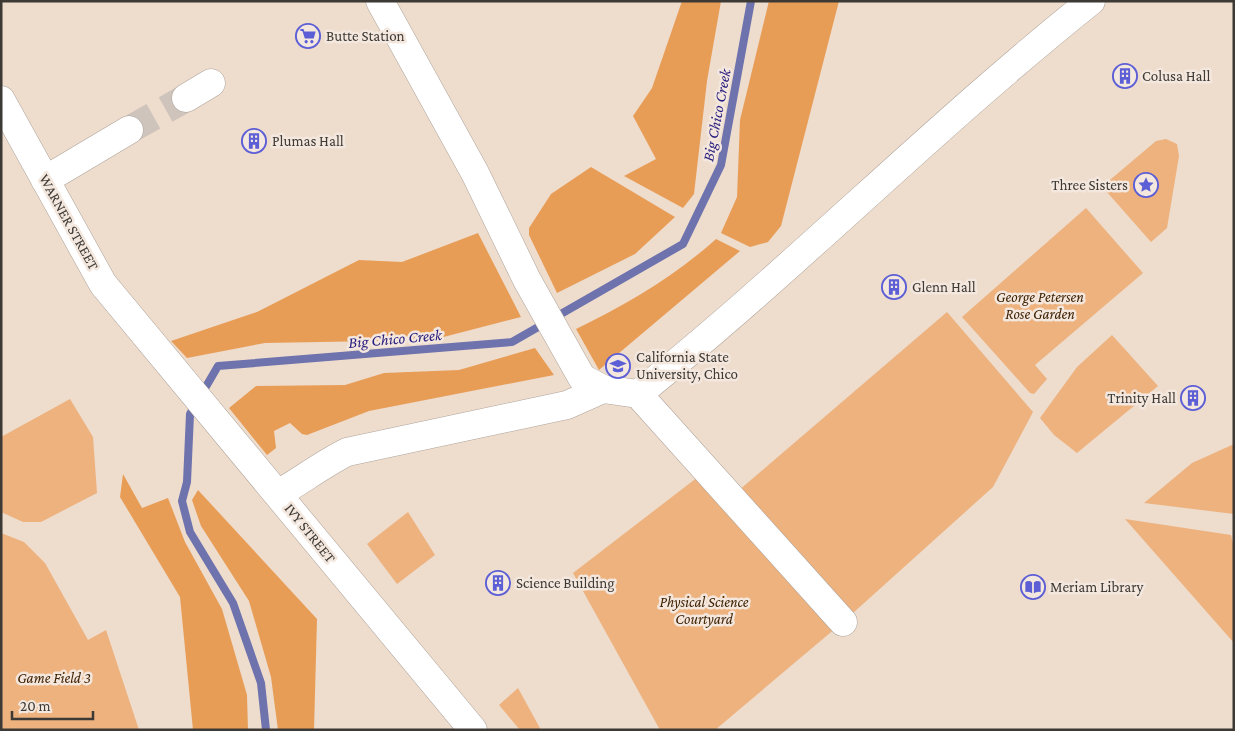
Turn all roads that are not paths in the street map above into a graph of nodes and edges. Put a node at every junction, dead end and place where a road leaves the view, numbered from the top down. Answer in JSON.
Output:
{"nodes":[{"id":1,"x":380,"y":1,"type":"edge"},
{"id":2,"x":1091,"y":1,"type":"edge"},
{"id":3,"x":211,"y":83,"type":"dead end"},
{"id":4,"x":186,"y":98,"type":"tunnel mouth"},
{"id":5,"x":1,"y":100,"type":"edge"},
{"id":6,"x":130,"y":130,"type":"tunnel mouth"},
{"id":7,"x":46,"y":180,"type":"junction"},
{"id":8,"x":151,"y":344,"type":"joint"},
{"id":9,"x":603,"y":389,"type":"junction"},
{"id":10,"x":638,"y":394,"type":"junction"},
{"id":11,"x":278,"y":494,"type":"junction"},
{"id":12,"x":843,"y":622,"type":"dead end"},
{"id":13,"x":472,"y":730,"type":"edge"}],
"edges":[{"from":1,"to":9,"type":"street"},
{"from":2,"to":10,"type":"street"},
{"from":3,"to":4,"type":"street"},
{"from":5,"to":7,"type":"street","name":"WARNER STREET"},
{"from":6,"to":7,"type":"street"},
{"from":7,"to":8,"type":"street","name":"WARNER STREET"},
{"from":8,"to":11,"type":"street","name":"IVY STREET"},
{"from":9,"to":10,"type":"street"},
{"from":9,"to":11,"type":"street"},
{"from":10,"to":12,"type":"street"},
{"from":11,"to":13,"type":"street","name":"IVY STREET"}]}
